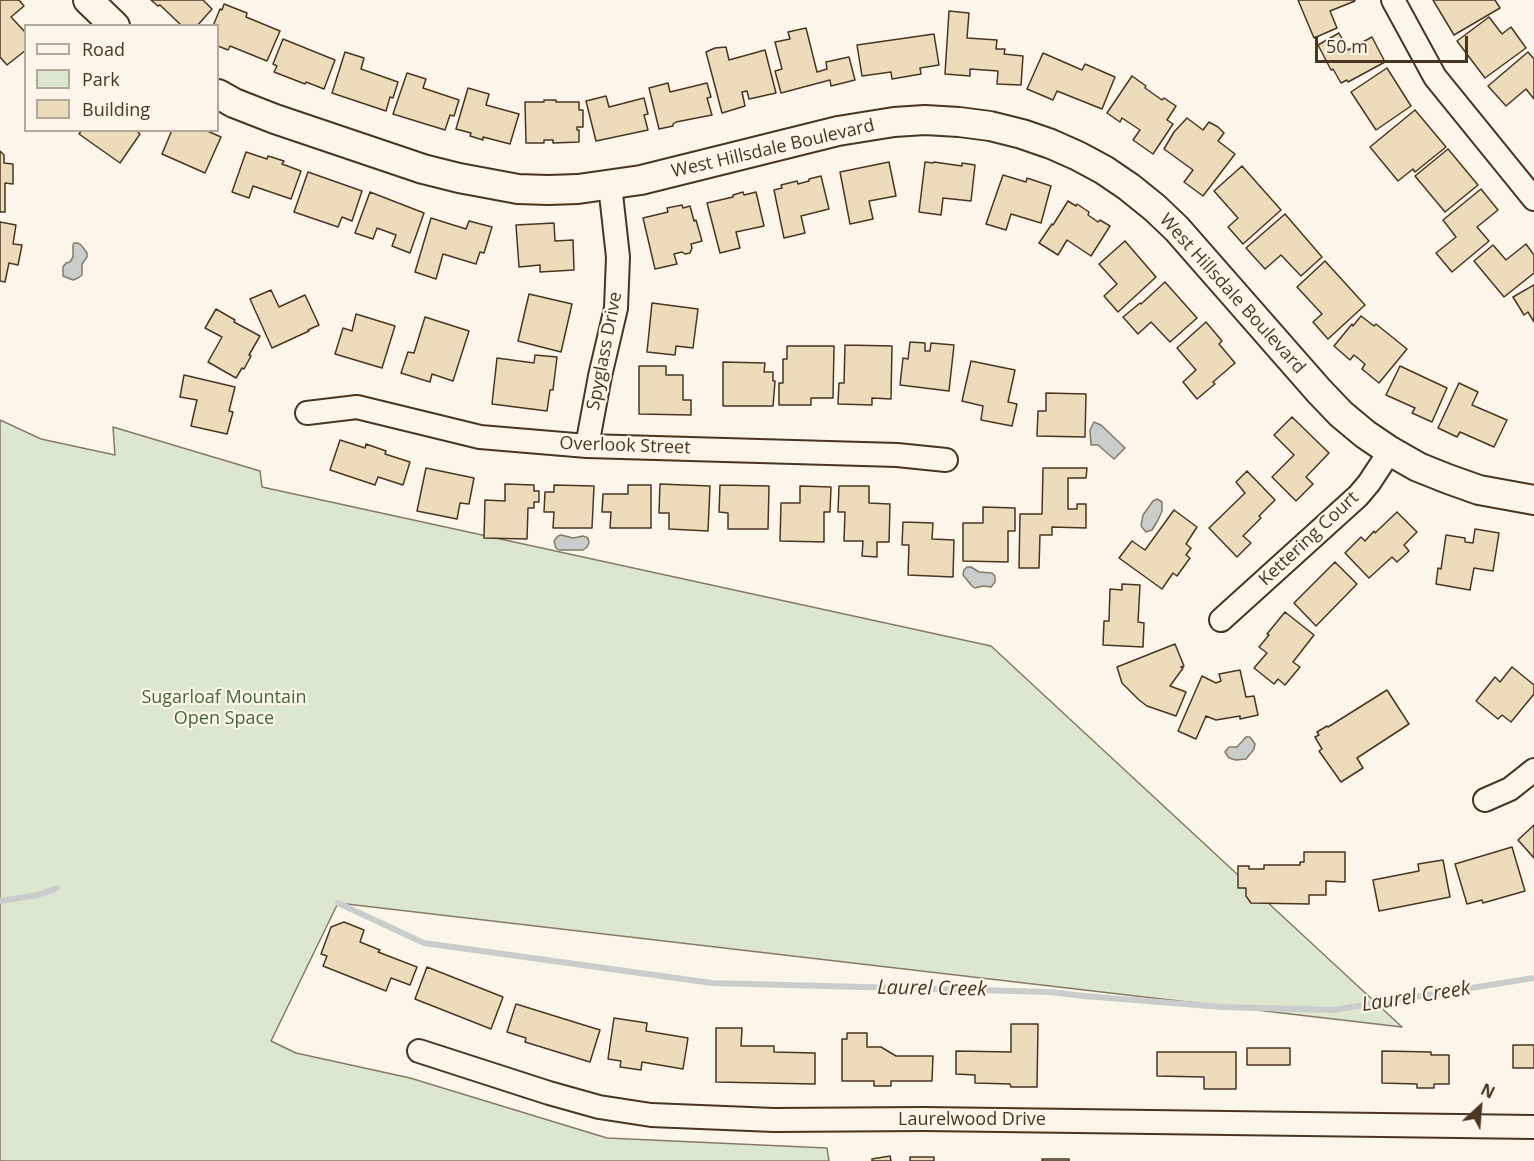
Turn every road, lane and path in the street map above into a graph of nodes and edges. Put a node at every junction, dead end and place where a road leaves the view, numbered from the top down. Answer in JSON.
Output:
{"nodes":[{"id":1,"x":88,"y":0,"type":"edge"},
{"id":2,"x":1393,"y":0,"type":"edge"},
{"id":3,"x":113,"y":24,"type":"edge"},
{"id":4,"x":219,"y":95,"type":"edge"},
{"id":5,"x":610,"y":185,"type":"junction"},
{"id":6,"x":1534,"y":200,"type":"edge"},
{"id":7,"x":307,"y":413,"type":"dead end"},
{"id":8,"x":586,"y":446,"type":"junction"},
{"id":9,"x":1390,"y":452,"type":"junction"},
{"id":10,"x":946,"y":460,"type":"dead end"},
{"id":11,"x":1534,"y":500,"type":"edge"},
{"id":12,"x":1221,"y":620,"type":"dead end"},
{"id":13,"x":1534,"y":770,"type":"edge"},
{"id":14,"x":1485,"y":800,"type":"dead end"},
{"id":15,"x":419,"y":1051,"type":"dead end"},
{"id":16,"x":1534,"y":1127,"type":"edge"}],
"edges":[{"from":1,"to":3,"type":"main road"},
{"from":2,"to":6,"type":"street"},
{"from":4,"to":5,"type":"main road","name":"West Hillsdale Boulevard"},
{"from":5,"to":8,"type":"street","name":"Spyglass Drive"},
{"from":5,"to":9,"type":"main road","name":"West Hillsdale Boulevard"},
{"from":7,"to":8,"type":"street","name":"Overlook Street"},
{"from":8,"to":10,"type":"street","name":"Overlook Street"},
{"from":9,"to":11,"type":"main road","name":"West Hillsdale Boulevard"},
{"from":9,"to":12,"type":"street","name":"Kettering Court"},
{"from":13,"to":14,"type":"street"},
{"from":15,"to":16,"type":"street","name":"Laurelwood Drive"}]}
